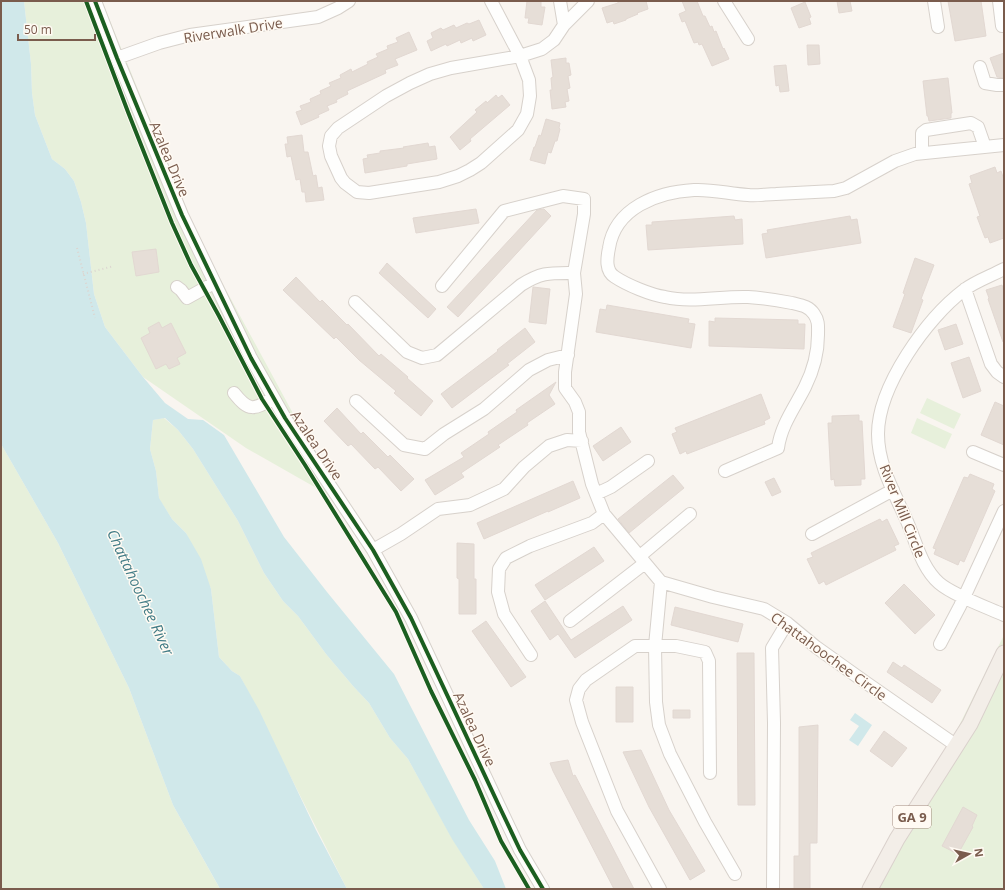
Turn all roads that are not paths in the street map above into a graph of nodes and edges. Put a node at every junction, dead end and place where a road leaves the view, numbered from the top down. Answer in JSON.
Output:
{"nodes":[{"id":1,"x":95,"y":1,"type":"edge"},
{"id":2,"x":349,"y":1,"type":"edge"},
{"id":3,"x":491,"y":1,"type":"edge"},
{"id":4,"x":560,"y":1,"type":"edge"},
{"id":5,"x":588,"y":1,"type":"edge"},
{"id":6,"x":724,"y":1,"type":"edge"},
{"id":7,"x":934,"y":1,"type":"edge"},
{"id":8,"x":999,"y":1,"type":"edge"},
{"id":9,"x":564,"y":25,"type":"junction"},
{"id":10,"x":1004,"y":25,"type":"edge"},
{"id":11,"x":938,"y":27,"type":"dead end"},
{"id":12,"x":748,"y":39,"type":"dead end"},
{"id":13,"x":520,"y":56,"type":"junction"},
{"id":14,"x":116,"y":58,"type":"junction"},
{"id":15,"x":980,"y":66,"type":"dead end"},
{"id":16,"x":1004,"y":85,"type":"edge"},
{"id":17,"x":1004,"y":145,"type":"edge"},
{"id":18,"x":985,"y":147,"type":"junction"},
{"id":19,"x":922,"y":153,"type":"junction"},
{"id":20,"x":1004,"y":269,"type":"edge"},
{"id":21,"x":574,"y":273,"type":"junction"},
{"id":22,"x":214,"y":282,"type":"junction"},
{"id":23,"x":442,"y":286,"type":"dead end"},
{"id":24,"x":177,"y":287,"type":"dead end"},
{"id":25,"x":965,"y":289,"type":"junction"},
{"id":26,"x":355,"y":302,"type":"dead end"},
{"id":27,"x":568,"y":355,"type":"junction"},
{"id":28,"x":1004,"y":377,"type":"edge"},
{"id":29,"x":234,"y":393,"type":"dead end"},
{"id":30,"x":273,"y":398,"type":"junction"},
{"id":31,"x":356,"y":402,"type":"dead end"},
{"id":32,"x":582,"y":441,"type":"junction"},
{"id":33,"x":973,"y":452,"type":"dead end"},
{"id":34,"x":648,"y":461,"type":"dead end"},
{"id":35,"x":1004,"y":465,"type":"edge"},
{"id":36,"x":725,"y":471,"type":"dead end"},
{"id":37,"x":893,"y":490,"type":"junction"},
{"id":38,"x":596,"y":494,"type":"junction"},
{"id":39,"x":1004,"y":511,"type":"edge"},
{"id":40,"x":604,"y":514,"type":"junction"},
{"id":41,"x":690,"y":514,"type":"dead end"},
{"id":42,"x":812,"y":534,"type":"dead end"},
{"id":43,"x":373,"y":550,"type":"junction"},
{"id":44,"x":642,"y":560,"type":"junction"},
{"id":45,"x":661,"y":582,"type":"junction"},
{"id":46,"x":964,"y":597,"type":"junction"},
{"id":47,"x":1004,"y":615,"type":"edge"},
{"id":48,"x":570,"y":621,"type":"dead end"},
{"id":49,"x":787,"y":623,"type":"junction"},
{"id":50,"x":940,"y":644,"type":"dead end"},
{"id":51,"x":655,"y":646,"type":"junction"},
{"id":52,"x":1004,"y":653,"type":"edge"},
{"id":53,"x":531,"y":655,"type":"dead end"},
{"id":54,"x":957,"y":746,"type":"junction"},
{"id":55,"x":710,"y":773,"type":"dead end"},
{"id":56,"x":735,"y":874,"type":"dead end"},
{"id":57,"x":543,"y":889,"type":"edge"},
{"id":58,"x":660,"y":889,"type":"edge"},
{"id":59,"x":773,"y":889,"type":"edge"},
{"id":60,"x":870,"y":889,"type":"edge"}],
"edges":[{"from":1,"to":14,"type":"street","name":"Azalea Drive"},
{"from":2,"to":14,"type":"street","name":"Riverwalk Drive"},
{"from":3,"to":13,"type":"street"},
{"from":4,"to":9,"type":"street"},
{"from":5,"to":9,"type":"street"},
{"from":6,"to":12,"type":"street"},
{"from":7,"to":11,"type":"street"},
{"from":8,"to":10,"type":"street"},
{"from":9,"to":13,"type":"street"},
{"from":13,"to":13,"type":"street"},
{"from":14,"to":22,"type":"street","name":"Azalea Drive"},
{"from":15,"to":16,"type":"street"},
{"from":17,"to":18,"type":"street"},
{"from":18,"to":19,"type":"street"},
{"from":18,"to":19,"type":"street"},
{"from":19,"to":36,"type":"street"},
{"from":20,"to":25,"type":"street","name":"River Mill Circle"},
{"from":21,"to":23,"type":"street"},
{"from":21,"to":26,"type":"street"},
{"from":21,"to":27,"type":"street"},
{"from":22,"to":24,"type":"street"},
{"from":22,"to":30,"type":"street","name":"Azalea Drive"},
{"from":25,"to":28,"type":"street"},
{"from":25,"to":37,"type":"street","name":"River Mill Circle"},
{"from":27,"to":31,"type":"street"},
{"from":27,"to":32,"type":"street"},
{"from":29,"to":30,"type":"street"},
{"from":30,"to":43,"type":"street","name":"Azalea Drive"},
{"from":32,"to":38,"type":"street"},
{"from":32,"to":43,"type":"street"},
{"from":33,"to":35,"type":"street"},
{"from":34,"to":38,"type":"street"},
{"from":37,"to":42,"type":"street"},
{"from":37,"to":46,"type":"street","name":"River Mill Circle"},
{"from":38,"to":40,"type":"street"},
{"from":39,"to":46,"type":"street"},
{"from":40,"to":44,"type":"street"},
{"from":40,"to":53,"type":"street"},
{"from":41,"to":44,"type":"street"},
{"from":43,"to":57,"type":"street","name":"Azalea Drive"},
{"from":44,"to":45,"type":"street"},
{"from":44,"to":48,"type":"street"},
{"from":45,"to":49,"type":"street","name":"Chattahoochee Circle"},
{"from":45,"to":51,"type":"street"},
{"from":46,"to":47,"type":"street","name":"River Mill Circle"},
{"from":46,"to":50,"type":"street"},
{"from":49,"to":54,"type":"street","name":"Chattahoochee Circle"},
{"from":49,"to":59,"type":"street"},
{"from":51,"to":55,"type":"street"},
{"from":51,"to":56,"type":"street"},
{"from":51,"to":58,"type":"street"},
{"from":52,"to":54,"type":"main road","number":"GA 9"},
{"from":54,"to":60,"type":"main road","number":"GA 9"}]}
